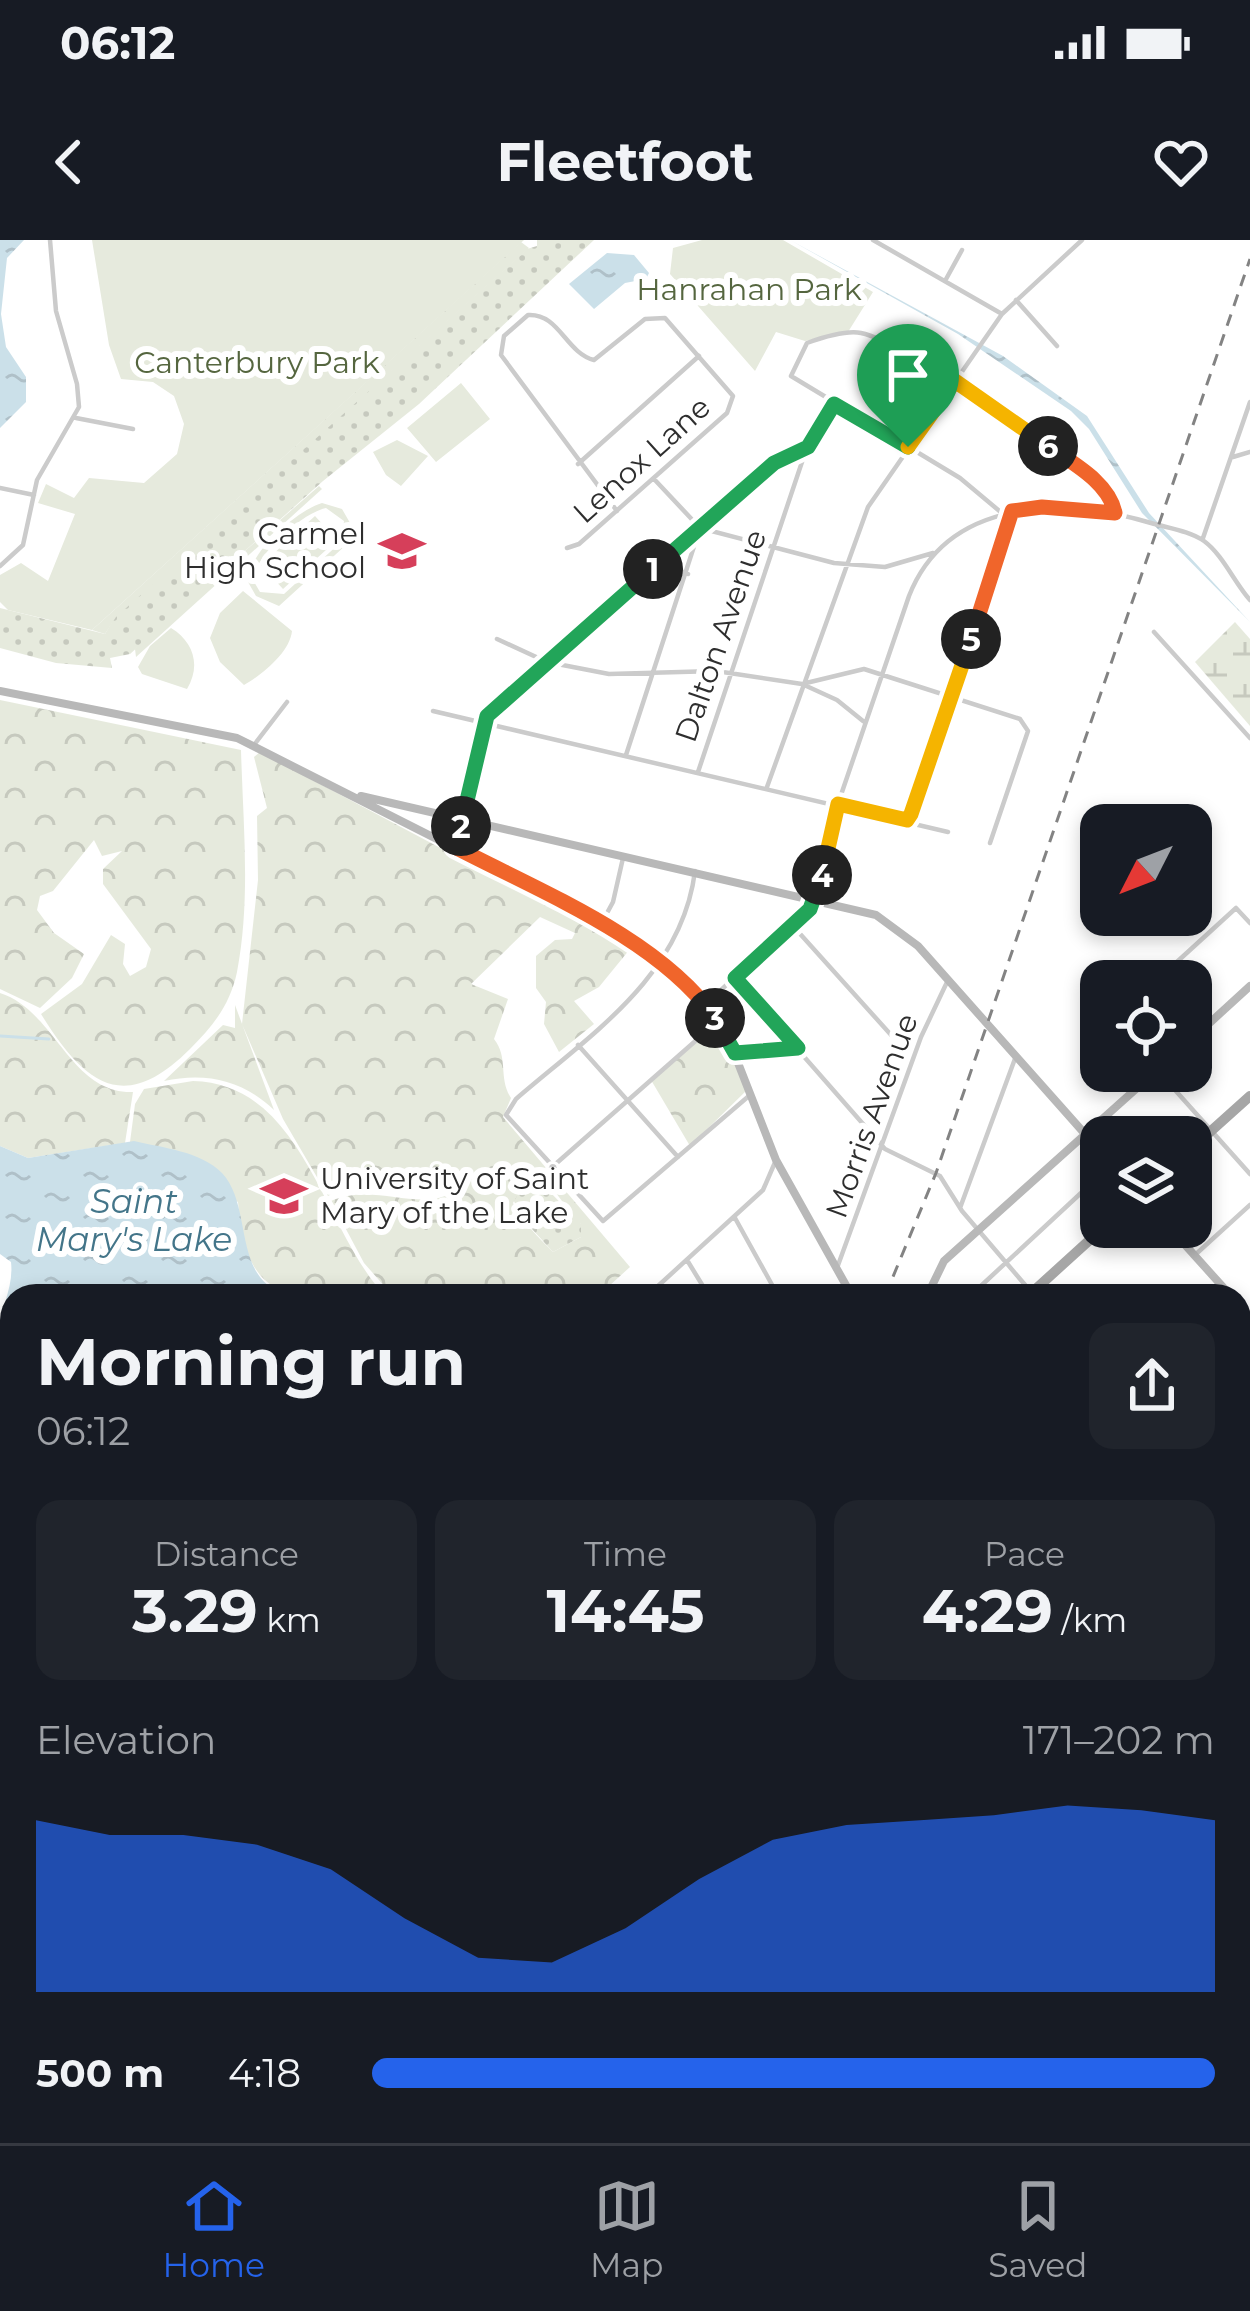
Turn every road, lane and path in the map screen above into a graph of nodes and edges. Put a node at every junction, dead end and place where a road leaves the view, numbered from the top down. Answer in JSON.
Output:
{"nodes":[{"id":1,"x":50,"y":240,"type":"edge"},
{"id":2,"x":873,"y":240,"type":"edge"},
{"id":3,"x":1082,"y":240,"type":"edge"},
{"id":4,"x":962,"y":250,"type":"dead end"},
{"id":5,"x":944,"y":281,"type":"junction"},
{"id":6,"x":1016,"y":300,"type":"junction"},
{"id":7,"x":1002,"y":314,"type":"junction"},
{"id":8,"x":1057,"y":346,"type":"dead end"},
{"id":9,"x":700,"y":356,"type":"junction"},
{"id":10,"x":955,"y":381,"type":"junction"},
{"id":11,"x":1250,"y":402,"type":"edge"},
{"id":12,"x":834,"y":404,"type":"junction"},
{"id":13,"x":76,"y":418,"type":"junction"},
{"id":14,"x":133,"y":429,"type":"dead end"},
{"id":15,"x":808,"y":447,"type":"junction"},
{"id":16,"x":908,"y":447,"type":"junction"},
{"id":17,"x":1250,"y":452,"type":"edge"},
{"id":18,"x":1232,"y":457,"type":"junction"},
{"id":19,"x":578,"y":464,"type":"junction"},
{"id":20,"x":654,"y":478,"type":"junction"},
{"id":21,"x":0,"y":488,"type":"edge"},
{"id":22,"x":34,"y":495,"type":"junction"},
{"id":23,"x":617,"y":511,"type":"junction"},
{"id":24,"x":1012,"y":511,"type":"junction"},
{"id":25,"x":1115,"y":513,"type":"junction"},
{"id":26,"x":1003,"y":514,"type":"junction"},
{"id":27,"x":700,"y":527,"type":"junction"},
{"id":28,"x":1202,"y":540,"type":"junction"},
{"id":29,"x":773,"y":546,"type":"junction"},
{"id":30,"x":567,"y":548,"type":"dead end"},
{"id":31,"x":938,"y":550,"type":"junction"},
{"id":32,"x":660,"y":562,"type":"junction"},
{"id":33,"x":843,"y":565,"type":"junction"},
{"id":34,"x":0,"y":566,"type":"edge"},
{"id":35,"x":688,"y":574,"type":"junction"},
{"id":36,"x":1250,"y":586,"type":"edge"},
{"id":37,"x":1243,"y":592,"type":"junction"},
{"id":38,"x":1250,"y":600,"type":"edge"},
{"id":39,"x":1154,"y":632,"type":"dead end"},
{"id":40,"x":497,"y":639,"type":"dead end"},
{"id":41,"x":547,"y":662,"type":"junction"},
{"id":42,"x":730,"y":672,"type":"junction"},
{"id":43,"x":883,"y":673,"type":"junction"},
{"id":44,"x":654,"y":675,"type":"junction"},
{"id":45,"x":802,"y":684,"type":"junction"},
{"id":46,"x":0,"y":691,"type":"edge"},
{"id":47,"x":952,"y":696,"type":"junction"},
{"id":48,"x":287,"y":701,"type":"dead end"},
{"id":49,"x":433,"y":711,"type":"dead end"},
{"id":50,"x":866,"y":722,"type":"junction"},
{"id":51,"x":484,"y":723,"type":"junction"},
{"id":52,"x":1250,"y":738,"type":"edge"},
{"id":53,"x":254,"y":746,"type":"junction"},
{"id":54,"x":626,"y":755,"type":"junction"},
{"id":55,"x":698,"y":772,"type":"junction"},
{"id":56,"x":767,"y":788,"type":"junction"},
{"id":57,"x":353,"y":795,"type":"junction"},
{"id":58,"x":838,"y":804,"type":"junction"},
{"id":59,"x":463,"y":818,"type":"junction"},
{"id":60,"x":907,"y":820,"type":"junction"},
{"id":61,"x":948,"y":832,"type":"dead end"},
{"id":62,"x":991,"y":843,"type":"dead end"},
{"id":63,"x":455,"y":847,"type":"junction"},
{"id":64,"x":624,"y":855,"type":"junction"},
{"id":65,"x":695,"y":872,"type":"junction"},
{"id":66,"x":815,"y":899,"type":"junction"},
{"id":67,"x":1250,"y":923,"type":"edge"},
{"id":68,"x":600,"y":926,"type":"junction"},
{"id":69,"x":793,"y":926,"type":"junction"},
{"id":70,"x":1179,"y":960,"type":"edge"},
{"id":71,"x":661,"y":962,"type":"junction"},
{"id":72,"x":735,"y":978,"type":"junction"},
{"id":73,"x":948,"y":980,"type":"junction"},
{"id":74,"x":1250,"y":986,"type":"edge"},
{"id":75,"x":705,"y":1005,"type":"junction"},
{"id":76,"x":1212,"y":1021,"type":"edge"},
{"id":77,"x":717,"y":1022,"type":"junction"},
{"id":78,"x":892,"y":1036,"type":"dead end"},
{"id":79,"x":578,"y":1045,"type":"junction"},
{"id":80,"x":798,"y":1048,"type":"junction"},
{"id":81,"x":735,"y":1053,"type":"junction"},
{"id":82,"x":1016,"y":1056,"type":"junction"},
{"id":83,"x":1134,"y":1092,"type":"edge"},
{"id":84,"x":1176,"y":1092,"type":"edge"},
{"id":85,"x":750,"y":1095,"type":"junction"},
{"id":86,"x":1250,"y":1096,"type":"edge"},
{"id":87,"x":627,"y":1100,"type":"junction"},
{"id":88,"x":1107,"y":1116,"type":"edge"},
{"id":89,"x":1198,"y":1116,"type":"edge"},
{"id":90,"x":1080,"y":1128,"type":"edge"},
{"id":91,"x":1212,"y":1130,"type":"edge"},
{"id":92,"x":1212,"y":1132,"type":"edge"},
{"id":93,"x":1080,"y":1140,"type":"edge"},
{"id":94,"x":883,"y":1145,"type":"junction"},
{"id":95,"x":677,"y":1157,"type":"junction"},
{"id":96,"x":776,"y":1160,"type":"junction"},
{"id":97,"x":551,"y":1168,"type":"junction"},
{"id":98,"x":1250,"y":1174,"type":"edge"},
{"id":99,"x":1080,"y":1194,"type":"edge"},
{"id":100,"x":1250,"y":1205,"type":"edge"},
{"id":101,"x":959,"y":1208,"type":"junction"},
{"id":102,"x":734,"y":1217,"type":"junction"},
{"id":103,"x":980,"y":1230,"type":"junction"},
{"id":104,"x":1081,"y":1248,"type":"edge"},
{"id":105,"x":1187,"y":1248,"type":"edge"},
{"id":106,"x":1194,"y":1256,"type":"junction"},
{"id":107,"x":686,"y":1259,"type":"junction"},
{"id":108,"x":1007,"y":1262,"type":"junction"},
{"id":109,"x":837,"y":1268,"type":"junction"},
{"id":110,"x":659,"y":1284,"type":"edge"},
{"id":111,"x":702,"y":1284,"type":"edge"},
{"id":112,"x":772,"y":1284,"type":"edge"},
{"id":113,"x":846,"y":1284,"type":"edge"},
{"id":114,"x":933,"y":1284,"type":"edge"},
{"id":115,"x":983,"y":1284,"type":"edge"},
{"id":116,"x":1023,"y":1284,"type":"edge"},
{"id":117,"x":1043,"y":1284,"type":"edge"},
{"id":118,"x":1220,"y":1284,"type":"edge"}],
"edges":[{"from":1,"to":13,"type":"street"},
{"from":2,"to":5,"type":"street"},
{"from":3,"to":6,"type":"street"},
{"from":4,"to":5,"type":"street"},
{"from":5,"to":7,"type":"street"},
{"from":6,"to":7,"type":"street"},
{"from":6,"to":8,"type":"street"},
{"from":7,"to":10,"type":"street"},
{"from":9,"to":19,"type":"street"},
{"from":9,"to":19,"type":"street"},
{"from":9,"to":20,"type":"street","name":"Lenox Lane"},
{"from":10,"to":12,"type":"street"},
{"from":10,"to":16,"type":"street"},
{"from":10,"to":25,"type":"street"},
{"from":11,"to":18,"type":"street"},
{"from":12,"to":15,"type":"street","name":"Dalton Avenue"},
{"from":12,"to":16,"type":"street"},
{"from":13,"to":14,"type":"street"},
{"from":13,"to":22,"type":"street"},
{"from":15,"to":27,"type":"street"},
{"from":15,"to":29,"type":"street","name":"Dalton Avenue"},
{"from":16,"to":26,"type":"street"},
{"from":16,"to":33,"type":"street"},
{"from":17,"to":18,"type":"street"},
{"from":18,"to":28,"type":"street"},
{"from":19,"to":23,"type":"street"},
{"from":20,"to":23,"type":"street","name":"Lenox Lane"},
{"from":20,"to":27,"type":"street"},
{"from":21,"to":22,"type":"street"},
{"from":22,"to":34,"type":"street"},
{"from":23,"to":30,"type":"street","name":"Lenox Lane"},
{"from":24,"to":25,"type":"street"},
{"from":24,"to":26,"type":"street"},
{"from":24,"to":47,"type":"street"},
{"from":25,"to":28,"type":"street"},
{"from":26,"to":31,"type":"street"},
{"from":27,"to":29,"type":"street"},
{"from":27,"to":32,"type":"street"},
{"from":27,"to":35,"type":"street"},
{"from":28,"to":37,"type":"street"},
{"from":29,"to":33,"type":"street"},
{"from":29,"to":42,"type":"street","name":"Dalton Avenue"},
{"from":31,"to":33,"type":"street"},
{"from":31,"to":43,"type":"street"},
{"from":32,"to":35,"type":"street"},
{"from":32,"to":41,"type":"street"},
{"from":33,"to":45,"type":"street"},
{"from":35,"to":44,"type":"street"},
{"from":36,"to":37,"type":"street"},
{"from":37,"to":38,"type":"street"},
{"from":39,"to":52,"type":"street"},
{"from":40,"to":41,"type":"street"},
{"from":41,"to":44,"type":"street"},
{"from":41,"to":51,"type":"street"},
{"from":42,"to":44,"type":"street"},
{"from":42,"to":45,"type":"street"},
{"from":42,"to":55,"type":"street","name":"Dalton Avenue"},
{"from":43,"to":45,"type":"street"},
{"from":43,"to":47,"type":"street"},
{"from":43,"to":50,"type":"street"},
{"from":44,"to":54,"type":"street"},
{"from":45,"to":50,"type":"street"},
{"from":45,"to":56,"type":"street"},
{"from":46,"to":53,"type":"street"},
{"from":47,"to":60,"type":"street"},
{"from":47,"to":62,"type":"street"},
{"from":48,"to":53,"type":"street"},
{"from":49,"to":51,"type":"street"},
{"from":50,"to":58,"type":"street"},
{"from":51,"to":54,"type":"street"},
{"from":51,"to":59,"type":"street"},
{"from":53,"to":57,"type":"street"},
{"from":54,"to":55,"type":"street"},
{"from":55,"to":56,"type":"street"},
{"from":56,"to":58,"type":"street"},
{"from":57,"to":59,"type":"street"},
{"from":57,"to":63,"type":"street"},
{"from":58,"to":60,"type":"street"},
{"from":58,"to":66,"type":"street"},
{"from":59,"to":63,"type":"street"},
{"from":59,"to":64,"type":"street"},
{"from":60,"to":61,"type":"street"},
{"from":63,"to":68,"type":"street"},
{"from":64,"to":65,"type":"street"},
{"from":64,"to":68,"type":"street"},
{"from":65,"to":66,"type":"street"},
{"from":65,"to":71,"type":"street"},
{"from":66,"to":69,"type":"street"},
{"from":66,"to":73,"type":"street"},
{"from":67,"to":70,"type":"street"},
{"from":68,"to":71,"type":"street"},
{"from":69,"to":72,"type":"street"},
{"from":69,"to":78,"type":"street"},
{"from":71,"to":75,"type":"street"},
{"from":71,"to":79,"type":"street"},
{"from":72,"to":75,"type":"street"},
{"from":72,"to":80,"type":"street"},
{"from":73,"to":82,"type":"street"},
{"from":73,"to":94,"type":"street","name":"Morris Avenue"},
{"from":74,"to":76,"type":"street"},
{"from":75,"to":77,"type":"street"},
{"from":77,"to":81,"type":"street"},
{"from":77,"to":87,"type":"street"},
{"from":79,"to":87,"type":"street"},
{"from":79,"to":97,"type":"street"},
{"from":80,"to":81,"type":"street"},
{"from":80,"to":94,"type":"street"},
{"from":81,"to":85,"type":"street"},
{"from":82,"to":90,"type":"street"},
{"from":82,"to":101,"type":"street"},
{"from":83,"to":88,"type":"street"},
{"from":84,"to":89,"type":"street"},
{"from":85,"to":95,"type":"street"},
{"from":85,"to":96,"type":"street"},
{"from":86,"to":91,"type":"main road"},
{"from":87,"to":95,"type":"street"},
{"from":87,"to":97,"type":"street"},
{"from":92,"to":98,"type":"street"},
{"from":93,"to":103,"type":"street"},
{"from":94,"to":101,"type":"street"},
{"from":94,"to":109,"type":"street","name":"Morris Avenue"},
{"from":95,"to":97,"type":"street"},
{"from":96,"to":102,"type":"street"},
{"from":96,"to":109,"type":"street"},
{"from":99,"to":108,"type":"street"},
{"from":100,"to":106,"type":"street"},
{"from":101,"to":103,"type":"street"},
{"from":102,"to":107,"type":"street"},
{"from":102,"to":112,"type":"street"},
{"from":103,"to":108,"type":"street"},
{"from":103,"to":114,"type":"street"},
{"from":104,"to":117,"type":"main road"},
{"from":105,"to":106,"type":"street"},
{"from":106,"to":118,"type":"street"},
{"from":107,"to":110,"type":"street"},
{"from":107,"to":111,"type":"street"},
{"from":108,"to":115,"type":"street"},
{"from":108,"to":116,"type":"street"},
{"from":109,"to":113,"type":"street"}]}
